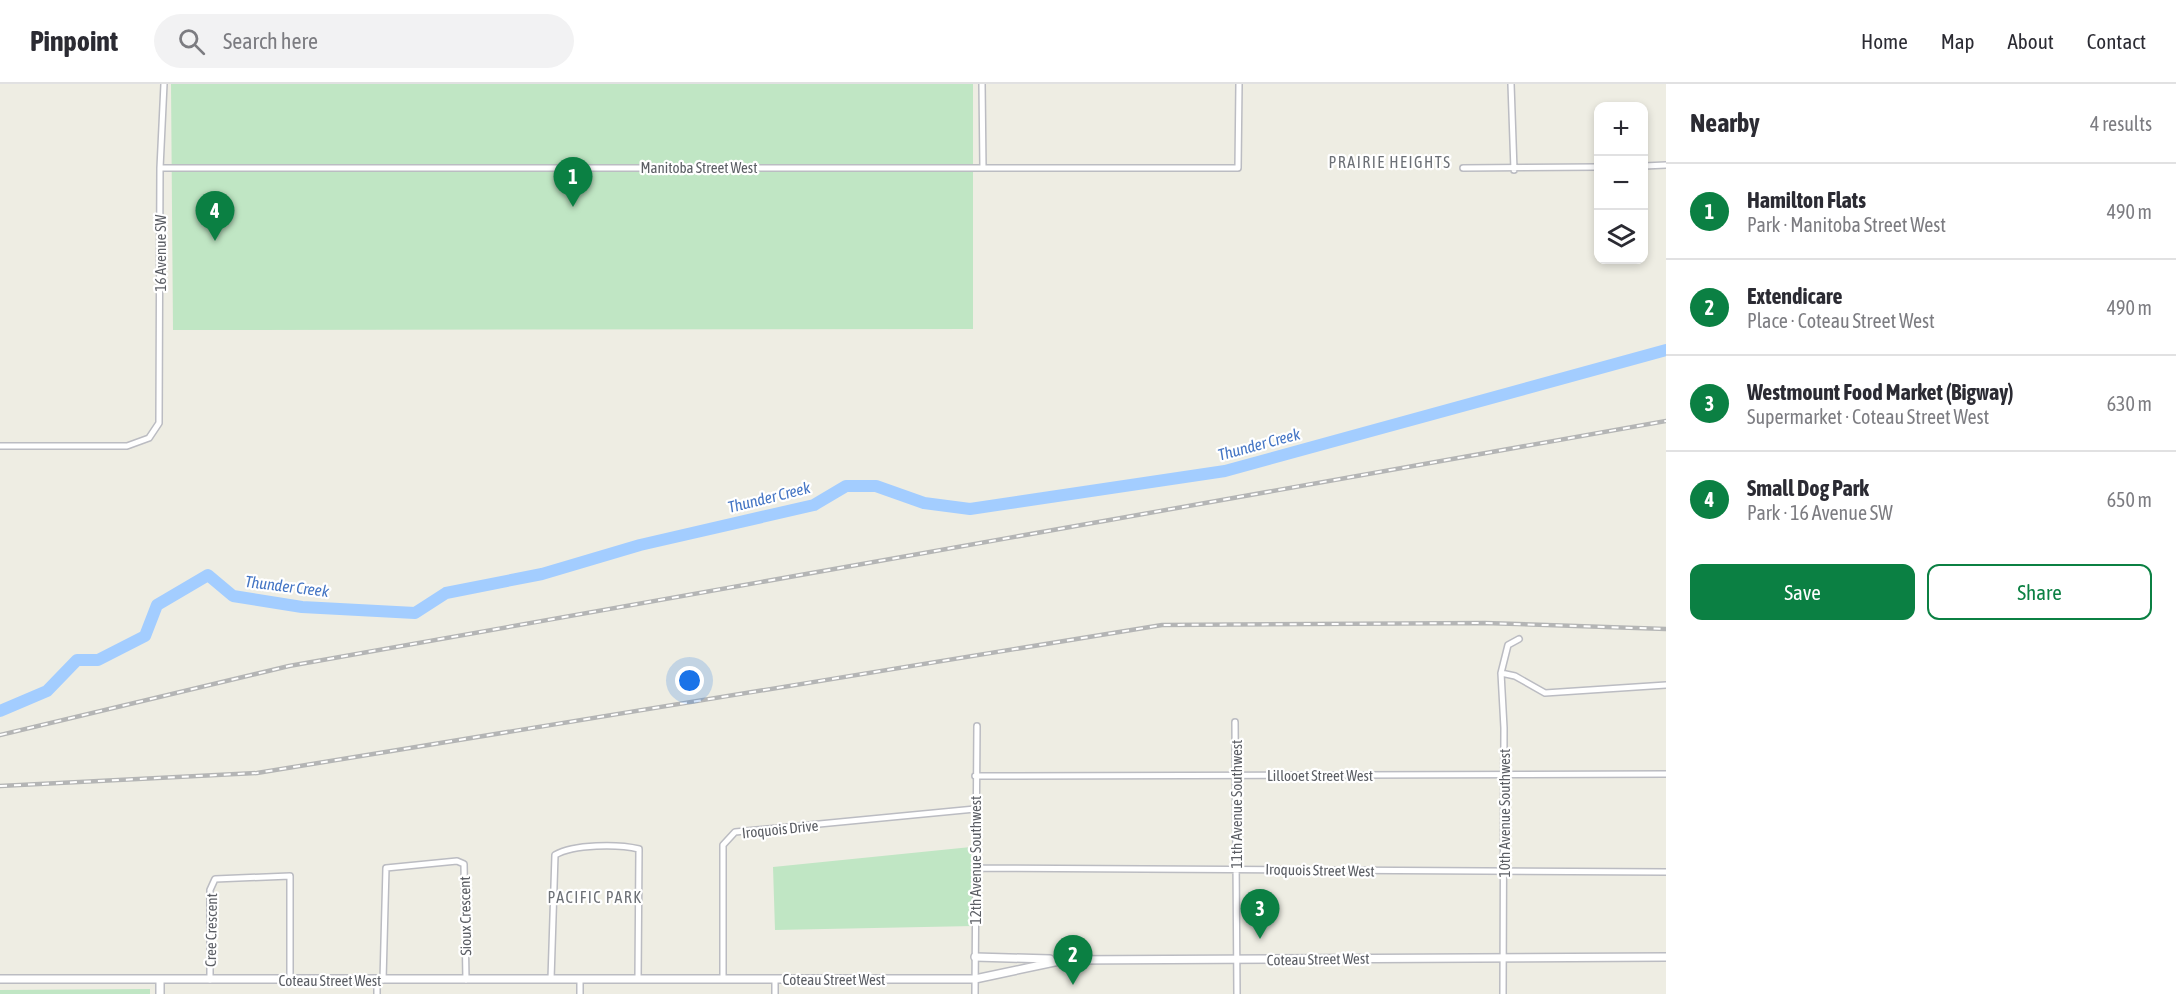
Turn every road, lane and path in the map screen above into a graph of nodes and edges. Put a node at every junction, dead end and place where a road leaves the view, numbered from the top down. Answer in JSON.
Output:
{"nodes":[{"id":1,"x":164,"y":84,"type":"edge"},
{"id":2,"x":982,"y":84,"type":"edge"},
{"id":3,"x":1239,"y":84,"type":"edge"},
{"id":4,"x":1511,"y":84,"type":"edge"},
{"id":5,"x":1666,"y":165,"type":"edge"},
{"id":6,"x":1648,"y":166,"type":"edge"},
{"id":7,"x":1594,"y":167,"type":"edge"},
{"id":8,"x":160,"y":168,"type":"junction"},
{"id":9,"x":983,"y":168,"type":"junction"},
{"id":10,"x":1463,"y":168,"type":"dead end"},
{"id":11,"x":1514,"y":170,"type":"junction"},
{"id":12,"x":0,"y":446,"type":"edge"},
{"id":13,"x":1519,"y":639,"type":"dead end"},
{"id":14,"x":1501,"y":673,"type":"junction"},
{"id":15,"x":1666,"y":684,"type":"edge"},
{"id":16,"x":1235,"y":723,"type":"dead end"},
{"id":17,"x":977,"y":726,"type":"dead end"},
{"id":18,"x":1666,"y":774,"type":"edge"},
{"id":19,"x":1235,"y":775,"type":"junction"},
{"id":20,"x":1503,"y":775,"type":"junction"},
{"id":21,"x":975,"y":776,"type":"junction"},
{"id":22,"x":975,"y":809,"type":"junction"},
{"id":23,"x":975,"y":868,"type":"junction"},
{"id":24,"x":1236,"y":869,"type":"junction"},
{"id":25,"x":1504,"y":872,"type":"junction"},
{"id":26,"x":1666,"y":872,"type":"edge"},
{"id":27,"x":975,"y":957,"type":"junction"},
{"id":28,"x":1504,"y":957,"type":"junction"},
{"id":29,"x":1666,"y":957,"type":"edge"},
{"id":30,"x":1064,"y":960,"type":"junction"},
{"id":31,"x":1237,"y":960,"type":"junction"},
{"id":32,"x":580,"y":979,"type":"junction"},
{"id":33,"x":638,"y":979,"type":"junction"},
{"id":34,"x":723,"y":979,"type":"junction"},
{"id":35,"x":775,"y":979,"type":"junction"},
{"id":36,"x":975,"y":979,"type":"junction"},
{"id":37,"x":0,"y":980,"type":"edge"},
{"id":38,"x":160,"y":980,"type":"junction"},
{"id":39,"x":210,"y":980,"type":"junction"},
{"id":40,"x":290,"y":980,"type":"junction"},
{"id":41,"x":380,"y":980,"type":"junction"},
{"id":42,"x":466,"y":980,"type":"junction"},
{"id":43,"x":551,"y":980,"type":"junction"},
{"id":44,"x":160,"y":994,"type":"edge"},
{"id":45,"x":377,"y":994,"type":"edge"},
{"id":46,"x":580,"y":994,"type":"edge"},
{"id":47,"x":775,"y":994,"type":"edge"},
{"id":48,"x":975,"y":994,"type":"edge"},
{"id":49,"x":1237,"y":994,"type":"edge"},
{"id":50,"x":1503,"y":994,"type":"edge"}],
"edges":[{"from":1,"to":8,"type":"street","name":"16 Avenue SW"},
{"from":2,"to":9,"type":"street"},
{"from":3,"to":9,"type":"street","name":"Manitoba Street West"},
{"from":4,"to":11,"type":"street"},
{"from":5,"to":6,"type":"street"},
{"from":7,"to":11,"type":"street"},
{"from":8,"to":9,"type":"street","name":"Manitoba Street West"},
{"from":8,"to":12,"type":"street","name":"16 Avenue SW"},
{"from":10,"to":11,"type":"street"},
{"from":13,"to":14,"type":"street","name":"10th Avenue Southwest"},
{"from":14,"to":15,"type":"street"},
{"from":14,"to":20,"type":"street","name":"10th Avenue Southwest"},
{"from":16,"to":19,"type":"street","name":"11th Avenue Southwest"},
{"from":17,"to":21,"type":"street","name":"12th Avenue Southwest"},
{"from":18,"to":20,"type":"street","name":"Lillooet Street West"},
{"from":19,"to":20,"type":"street","name":"Lillooet Street West"},
{"from":19,"to":21,"type":"street","name":"Lillooet Street West"},
{"from":19,"to":24,"type":"street","name":"11th Avenue Southwest"},
{"from":20,"to":25,"type":"street","name":"10th Avenue Southwest"},
{"from":21,"to":22,"type":"street","name":"12th Avenue Southwest"},
{"from":22,"to":23,"type":"street","name":"12th Avenue Southwest"},
{"from":22,"to":34,"type":"street","name":"Iroquois Drive"},
{"from":23,"to":24,"type":"street","name":"Iroquois Street West"},
{"from":23,"to":27,"type":"street","name":"12th Avenue Southwest"},
{"from":24,"to":25,"type":"street","name":"Iroquois Street West"},
{"from":24,"to":31,"type":"street","name":"11th Avenue Southwest"},
{"from":25,"to":26,"type":"street","name":"Iroquois Street West"},
{"from":25,"to":28,"type":"street","name":"10th Avenue Southwest"},
{"from":27,"to":30,"type":"street"},
{"from":27,"to":36,"type":"street","name":"12th Avenue Southwest"},
{"from":28,"to":29,"type":"street","name":"Coteau Street West"},
{"from":28,"to":31,"type":"street","name":"Coteau Street West"},
{"from":28,"to":50,"type":"street","name":"10th Avenue Southwest"},
{"from":30,"to":31,"type":"street","name":"Coteau Street West"},
{"from":30,"to":36,"type":"street","name":"Coteau Street West"},
{"from":31,"to":49,"type":"street","name":"11th Avenue Southwest"},
{"from":32,"to":33,"type":"street","name":"Coteau Street West"},
{"from":32,"to":43,"type":"street","name":"Coteau Street West"},
{"from":32,"to":46,"type":"street"},
{"from":33,"to":34,"type":"street","name":"Coteau Street West"},
{"from":33,"to":43,"type":"street"},
{"from":34,"to":35,"type":"street","name":"Coteau Street West"},
{"from":35,"to":36,"type":"street","name":"Coteau Street West"},
{"from":35,"to":47,"type":"street"},
{"from":36,"to":48,"type":"street","name":"12th Avenue Southwest"},
{"from":37,"to":38,"type":"street","name":"Coteau Street West"},
{"from":38,"to":39,"type":"street","name":"Coteau Street West"},
{"from":38,"to":44,"type":"street"},
{"from":39,"to":40,"type":"street","name":"Coteau Street West"},
{"from":39,"to":40,"type":"street","name":"Cree Crescent"},
{"from":40,"to":41,"type":"street","name":"Coteau Street West"},
{"from":41,"to":42,"type":"street","name":"Coteau Street West"},
{"from":41,"to":42,"type":"street","name":"Sioux Crescent"},
{"from":41,"to":45,"type":"street"},
{"from":42,"to":43,"type":"street","name":"Coteau Street West"}]}
